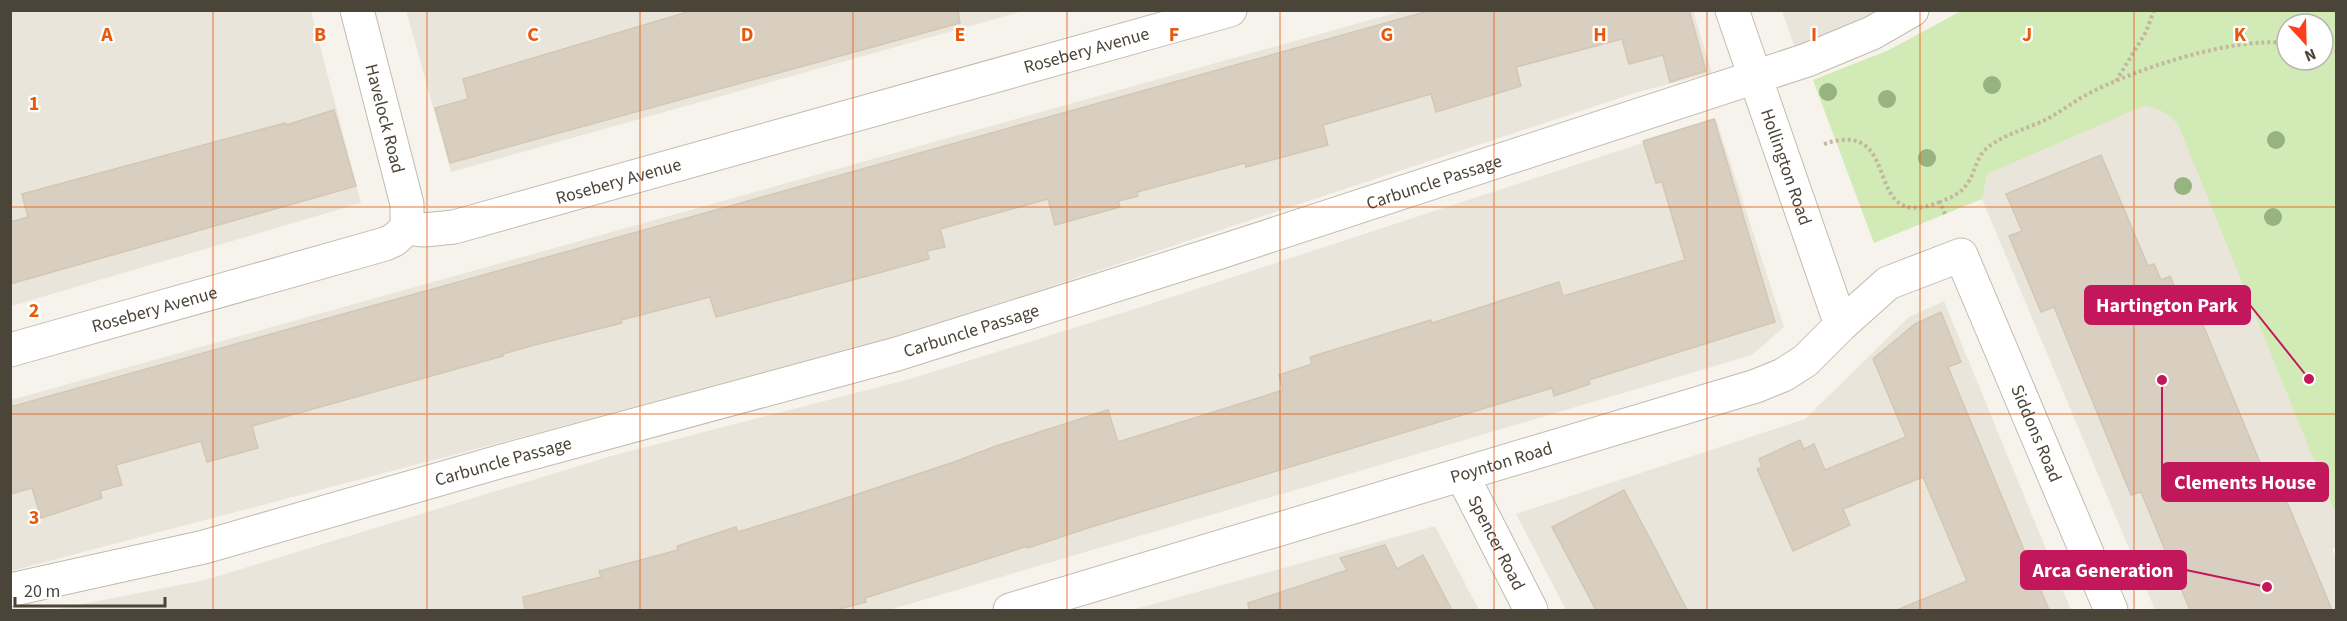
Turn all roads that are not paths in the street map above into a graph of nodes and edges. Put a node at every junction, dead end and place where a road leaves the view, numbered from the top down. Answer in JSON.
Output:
{"nodes":[{"id":1,"x":357,"y":10,"type":"edge"},
{"id":2,"x":1230,"y":10,"type":"edge"},
{"id":3,"x":1732,"y":10,"type":"edge"},
{"id":4,"x":1912,"y":10,"type":"edge"},
{"id":5,"x":1755,"y":76,"type":"junction"},
{"id":6,"x":407,"y":228,"type":"junction"},
{"id":7,"x":1961,"y":255,"type":"joint"},
{"id":8,"x":1841,"y":325,"type":"junction"},
{"id":9,"x":10,"y":350,"type":"edge"},
{"id":10,"x":1462,"y":475,"type":"junction"},
{"id":11,"x":10,"y":590,"type":"edge"},
{"id":12,"x":1010,"y":610,"type":"edge"},
{"id":13,"x":1531,"y":610,"type":"edge"},
{"id":14,"x":2110,"y":610,"type":"edge"}],
"edges":[{"from":1,"to":6,"type":"street","name":"Havelock Road"},
{"from":2,"to":6,"type":"street","name":"Rosebery Avenue"},
{"from":3,"to":5,"type":"street","name":"Hollington Road"},
{"from":4,"to":5,"type":"street","name":"Carbuncle Passage"},
{"from":5,"to":8,"type":"street","name":"Hollington Road"},
{"from":5,"to":11,"type":"street","name":"Carbuncle Passage"},
{"from":6,"to":9,"type":"street","name":"Rosebery Avenue"},
{"from":7,"to":8,"type":"street","name":"Poynton Road"},
{"from":7,"to":14,"type":"street","name":"Siddons Road"},
{"from":8,"to":10,"type":"street","name":"Poynton Road"},
{"from":10,"to":12,"type":"street","name":"Poynton Road"},
{"from":10,"to":13,"type":"street","name":"Spencer Road"}]}
